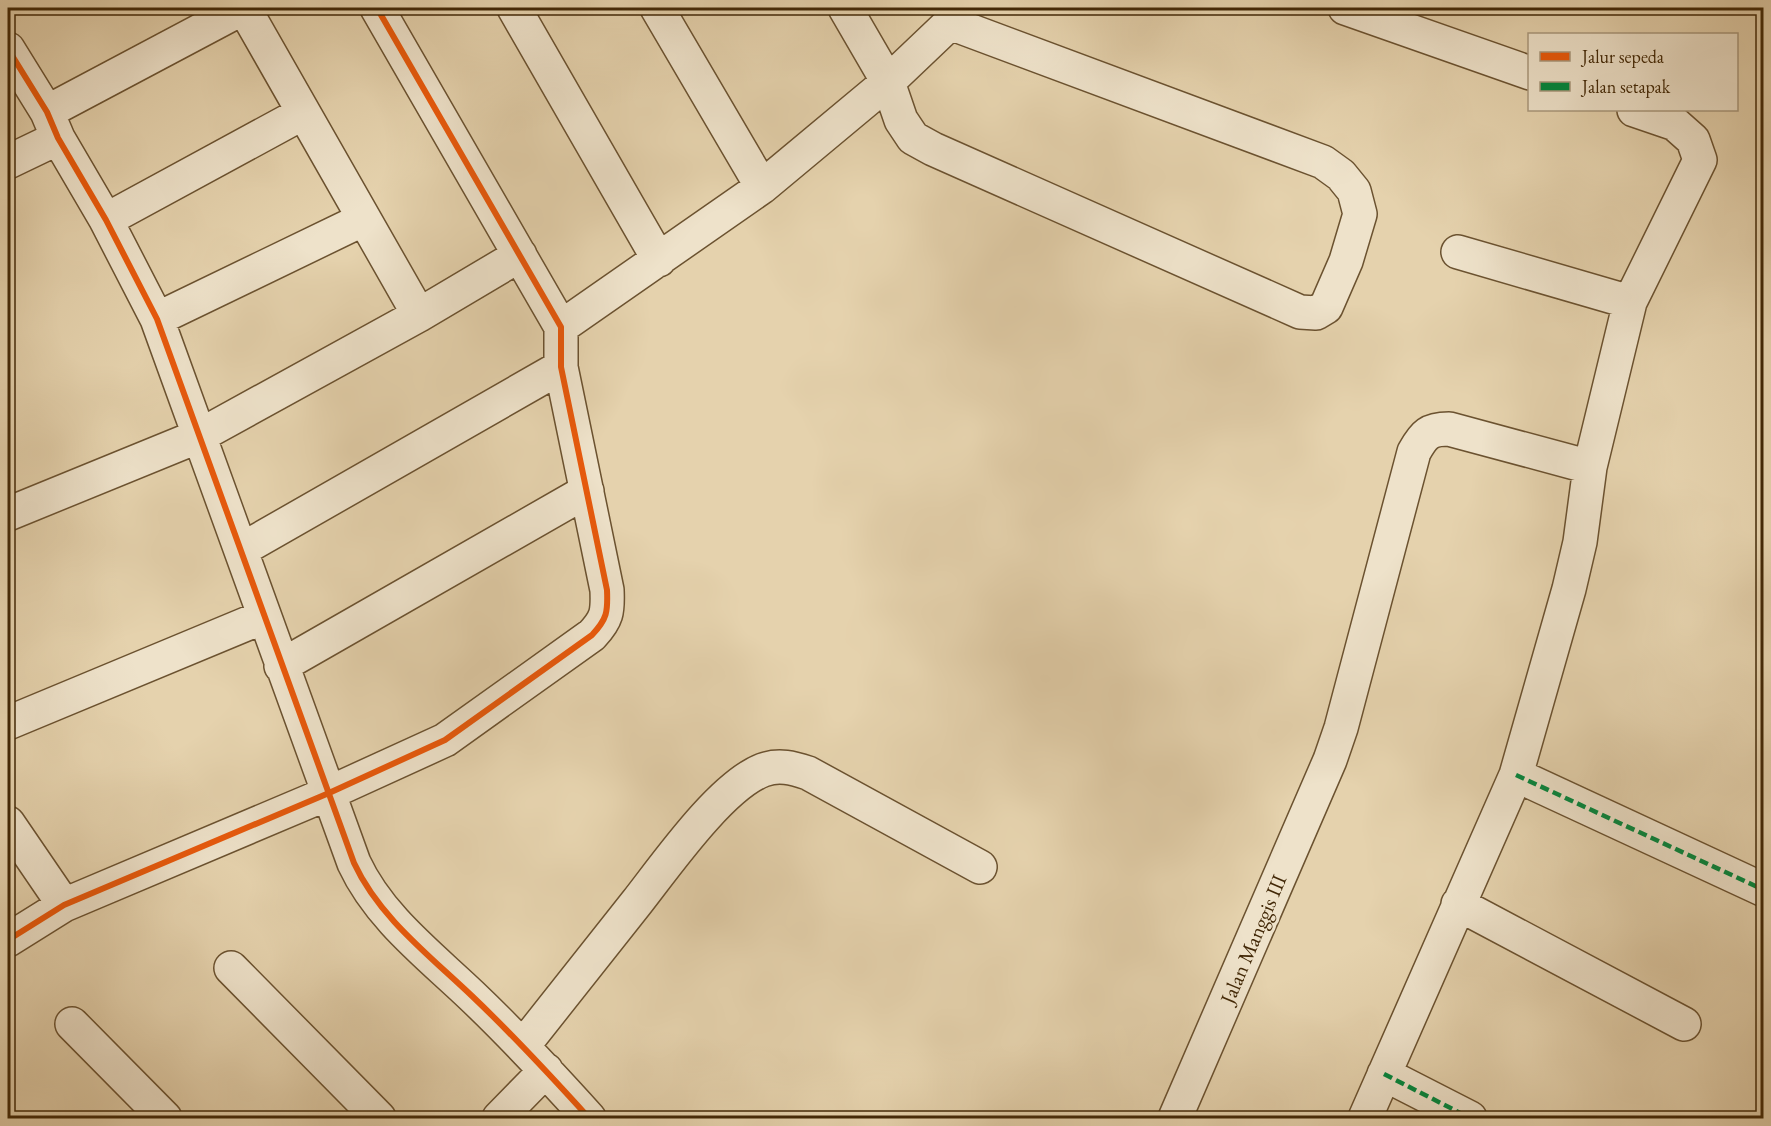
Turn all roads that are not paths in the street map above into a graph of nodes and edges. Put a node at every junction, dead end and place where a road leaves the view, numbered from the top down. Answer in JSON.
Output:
{"nodes":[{"id":1,"x":243,"y":8,"type":"edge"},
{"id":2,"x":377,"y":8,"type":"edge"},
{"id":3,"x":514,"y":8,"type":"edge"},
{"id":4,"x":657,"y":8,"type":"edge"},
{"id":5,"x":845,"y":8,"type":"edge"},
{"id":6,"x":1345,"y":8,"type":"edge"},
{"id":7,"x":954,"y":15,"type":"edge"},
{"id":8,"x":8,"y":49,"type":"edge"},
{"id":9,"x":1528,"y":71,"type":"edge"},
{"id":10,"x":888,"y":82,"type":"junction"},
{"id":11,"x":1637,"y":111,"type":"edge"},
{"id":12,"x":303,"y":113,"type":"junction"},
{"id":13,"x":53,"y":125,"type":"junction"},
{"id":14,"x":8,"y":162,"type":"edge"},
{"id":15,"x":762,"y":187,"type":"junction"},
{"id":16,"x":364,"y":219,"type":"junction"},
{"id":17,"x":106,"y":220,"type":"junction"},
{"id":18,"x":1458,"y":252,"type":"dead end"},
{"id":19,"x":520,"y":255,"type":"junction"},
{"id":20,"x":659,"y":260,"type":"junction"},
{"id":21,"x":1630,"y":302,"type":"junction"},
{"id":22,"x":419,"y":315,"type":"junction"},
{"id":23,"x":156,"y":319,"type":"junction"},
{"id":24,"x":561,"y":327,"type":"junction"},
{"id":25,"x":561,"y":367,"type":"junction"},
{"id":26,"x":199,"y":436,"type":"junction"},
{"id":27,"x":1590,"y":467,"type":"junction"},
{"id":28,"x":587,"y":491,"type":"junction"},
{"id":29,"x":8,"y":514,"type":"edge"},
{"id":30,"x":241,"y":550,"type":"junction"},
{"id":31,"x":263,"y":617,"type":"junction"},
{"id":32,"x":282,"y":666,"type":"junction"},
{"id":33,"x":8,"y":723,"type":"edge"},
{"id":34,"x":1516,"y":775,"type":"junction"},
{"id":35,"x":329,"y":793,"type":"junction"},
{"id":36,"x":8,"y":823,"type":"edge"},
{"id":37,"x":980,"y":867,"type":"dead end"},
{"id":38,"x":1764,"y":890,"type":"edge"},
{"id":39,"x":1458,"y":904,"type":"junction"},
{"id":40,"x":64,"y":905,"type":"junction"},
{"id":41,"x":8,"y":940,"type":"edge"},
{"id":42,"x":231,"y":968,"type":"dead end"},
{"id":43,"x":72,"y":1024,"type":"dead end"},
{"id":44,"x":1684,"y":1024,"type":"dead end"},
{"id":45,"x":524,"y":1046,"type":"junction"},
{"id":46,"x":546,"y":1070,"type":"junction"},
{"id":47,"x":1384,"y":1074,"type":"junction"},
{"id":48,"x":165,"y":1119,"type":"edge"},
{"id":49,"x":379,"y":1119,"type":"edge"},
{"id":50,"x":499,"y":1119,"type":"edge"},
{"id":51,"x":589,"y":1119,"type":"edge"},
{"id":52,"x":1175,"y":1119,"type":"edge"},
{"id":53,"x":1365,"y":1119,"type":"edge"},
{"id":54,"x":1470,"y":1119,"type":"edge"}],
"edges":[{"from":1,"to":12,"type":"street"},
{"from":1,"to":13,"type":"street"},
{"from":2,"to":19,"type":"street"},
{"from":3,"to":20,"type":"street"},
{"from":4,"to":15,"type":"street"},
{"from":5,"to":10,"type":"street"},
{"from":6,"to":9,"type":"street"},
{"from":7,"to":10,"type":"street"},
{"from":7,"to":10,"type":"street"},
{"from":8,"to":13,"type":"street"},
{"from":10,"to":15,"type":"street"},
{"from":11,"to":21,"type":"street"},
{"from":12,"to":16,"type":"street"},
{"from":12,"to":17,"type":"street"},
{"from":13,"to":14,"type":"street"},
{"from":13,"to":17,"type":"street"},
{"from":15,"to":20,"type":"street"},
{"from":16,"to":22,"type":"street"},
{"from":16,"to":23,"type":"street"},
{"from":17,"to":23,"type":"street"},
{"from":18,"to":21,"type":"street"},
{"from":19,"to":22,"type":"street"},
{"from":19,"to":24,"type":"street"},
{"from":20,"to":24,"type":"street"},
{"from":21,"to":27,"type":"street"},
{"from":22,"to":26,"type":"street"},
{"from":23,"to":26,"type":"street"},
{"from":24,"to":25,"type":"street"},
{"from":25,"to":28,"type":"street"},
{"from":25,"to":30,"type":"street"},
{"from":26,"to":29,"type":"street"},
{"from":26,"to":30,"type":"street"},
{"from":27,"to":34,"type":"street"},
{"from":27,"to":52,"type":"street","name":"Jalan Manggis III"},
{"from":28,"to":32,"type":"street"},
{"from":28,"to":35,"type":"street"},
{"from":30,"to":31,"type":"street"},
{"from":31,"to":32,"type":"street"},
{"from":31,"to":33,"type":"street"},
{"from":32,"to":35,"type":"street"},
{"from":34,"to":38,"type":"street"},
{"from":34,"to":39,"type":"street"},
{"from":35,"to":40,"type":"street"},
{"from":35,"to":45,"type":"street"},
{"from":36,"to":40,"type":"street"},
{"from":37,"to":45,"type":"street"},
{"from":39,"to":44,"type":"street"},
{"from":39,"to":47,"type":"street"},
{"from":40,"to":41,"type":"street"},
{"from":42,"to":49,"type":"street"},
{"from":43,"to":48,"type":"street"},
{"from":45,"to":46,"type":"street"},
{"from":46,"to":50,"type":"street"},
{"from":46,"to":51,"type":"street"},
{"from":47,"to":53,"type":"street"},
{"from":47,"to":54,"type":"street"}]}
